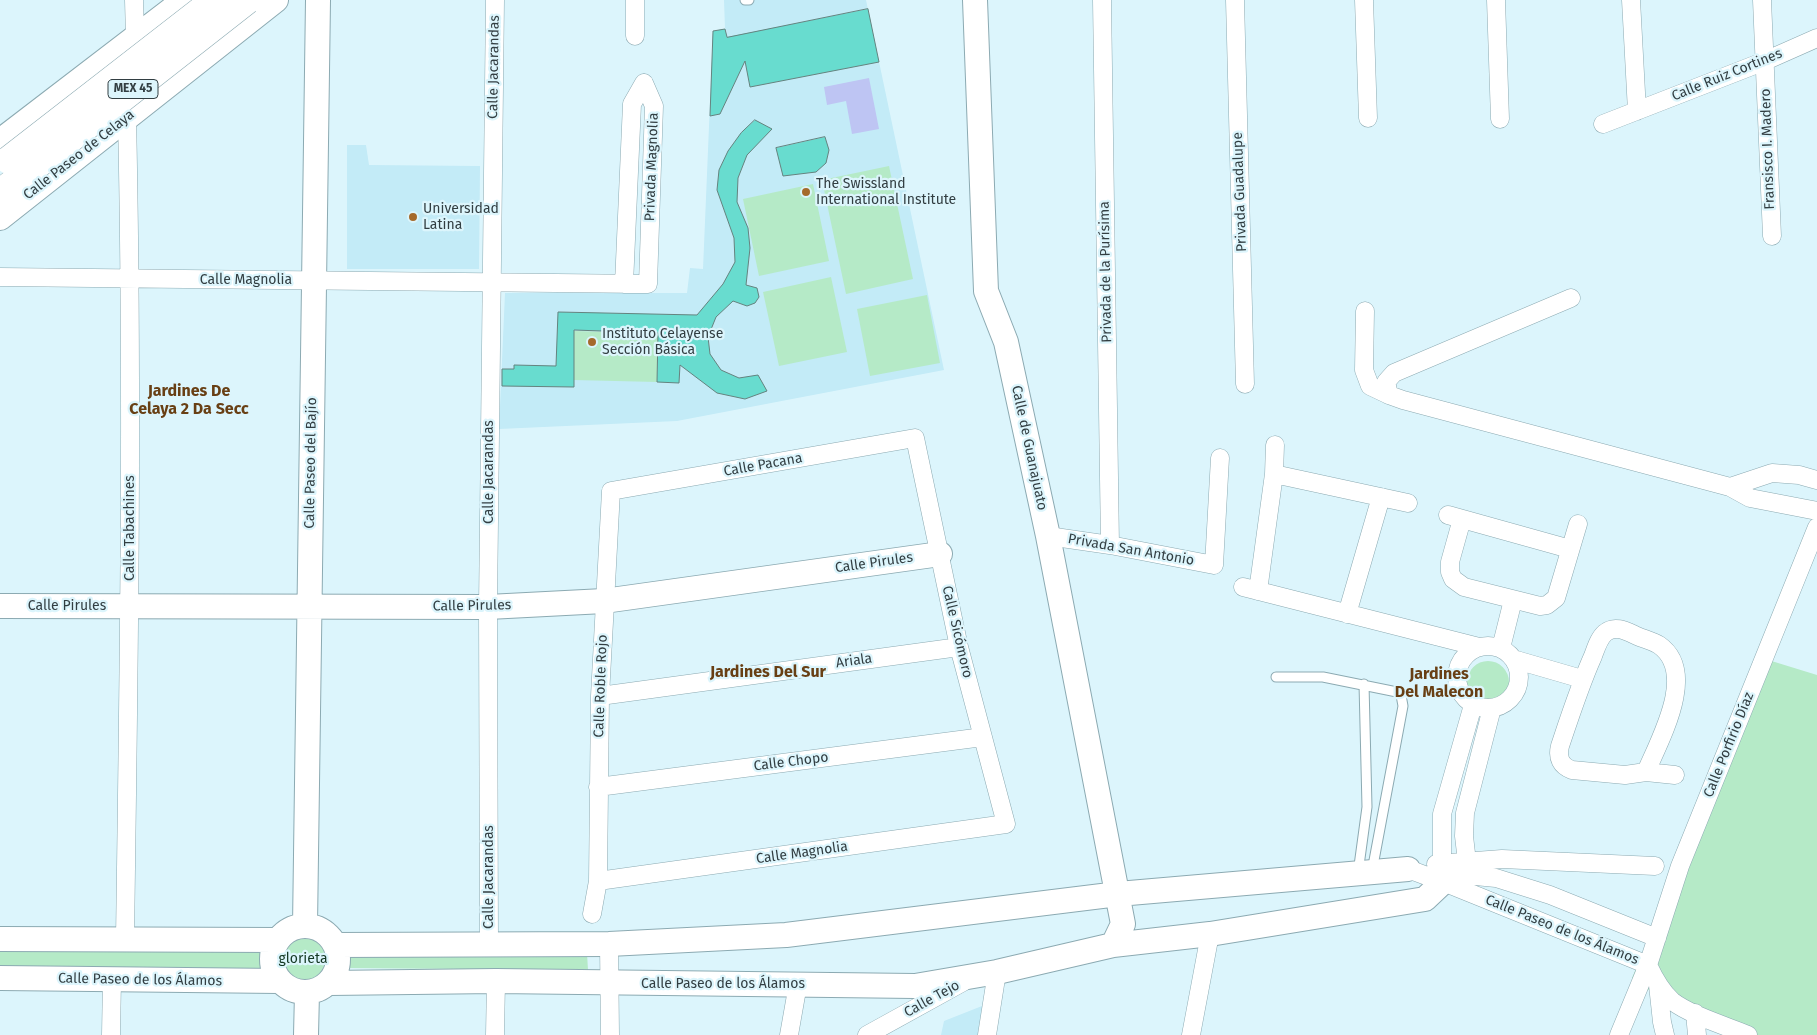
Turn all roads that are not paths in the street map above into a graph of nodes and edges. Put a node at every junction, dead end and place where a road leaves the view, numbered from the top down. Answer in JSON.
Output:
{"nodes":[{"id":1,"x":134,"y":0,"type":"edge"},
{"id":2,"x":184,"y":0,"type":"edge"},
{"id":3,"x":209,"y":0,"type":"edge"},
{"id":4,"x":215,"y":0,"type":"edge"},
{"id":5,"x":247,"y":0,"type":"edge"},
{"id":6,"x":276,"y":0,"type":"edge"},
{"id":7,"x":318,"y":0,"type":"edge"},
{"id":8,"x":496,"y":0,"type":"edge"},
{"id":9,"x":635,"y":0,"type":"edge"},
{"id":10,"x":975,"y":0,"type":"edge"},
{"id":11,"x":1102,"y":0,"type":"edge"},
{"id":12,"x":1235,"y":0,"type":"edge"},
{"id":13,"x":1364,"y":0,"type":"edge"},
{"id":14,"x":1496,"y":0,"type":"edge"},
{"id":15,"x":1631,"y":0,"type":"edge"},
{"id":16,"x":1762,"y":0,"type":"edge"},
{"id":17,"x":135,"y":36,"type":"junction"},
{"id":18,"x":635,"y":36,"type":"dead end"},
{"id":19,"x":1817,"y":38,"type":"edge"},
{"id":20,"x":226,"y":39,"type":"junction"},
{"id":21,"x":1765,"y":61,"type":"junction"},
{"id":22,"x":1637,"y":110,"type":"junction"},
{"id":23,"x":127,"y":117,"type":"junction"},
{"id":24,"x":1368,"y":118,"type":"dead end"},
{"id":25,"x":1500,"y":119,"type":"dead end"},
{"id":26,"x":1603,"y":124,"type":"dead end"},
{"id":27,"x":0,"y":132,"type":"edge"},
{"id":28,"x":5,"y":163,"type":"edge"},
{"id":29,"x":651,"y":186,"type":"junction"},
{"id":30,"x":628,"y":187,"type":"junction"},
{"id":31,"x":0,"y":218,"type":"edge"},
{"id":32,"x":1772,"y":236,"type":"dead end"},
{"id":33,"x":0,"y":278,"type":"edge"},
{"id":34,"x":131,"y":280,"type":"junction"},
{"id":35,"x":315,"y":280,"type":"junction"},
{"id":36,"x":491,"y":282,"type":"junction"},
{"id":37,"x":624,"y":284,"type":"junction"},
{"id":38,"x":1571,"y":298,"type":"dead end"},
{"id":39,"x":1365,"y":311,"type":"dead end"},
{"id":40,"x":1245,"y":384,"type":"dead end"},
{"id":41,"x":1389,"y":395,"type":"junction"},
{"id":42,"x":916,"y":438,"type":"joint"},
{"id":43,"x":1275,"y":445,"type":"dead end"},
{"id":44,"x":1220,"y":458,"type":"dead end"},
{"id":45,"x":1274,"y":474,"type":"junction"},
{"id":46,"x":1817,"y":480,"type":"edge"},
{"id":47,"x":1730,"y":487,"type":"junction"},
{"id":48,"x":610,"y":491,"type":"joint"},
{"id":49,"x":1381,"y":497,"type":"junction"},
{"id":50,"x":1408,"y":503,"type":"dead end"},
{"id":51,"x":1817,"y":511,"type":"edge"},
{"id":52,"x":1578,"y":524,"type":"dead end"},
{"id":53,"x":1817,"y":526,"type":"edge"},
{"id":54,"x":1048,"y":536,"type":"junction"},
{"id":55,"x":1110,"y":545,"type":"junction"},
{"id":56,"x":1570,"y":550,"type":"junction"},
{"id":57,"x":940,"y":554,"type":"junction"},
{"id":58,"x":1512,"y":600,"type":"junction"},
{"id":59,"x":604,"y":601,"type":"junction"},
{"id":60,"x":308,"y":605,"type":"junction"},
{"id":61,"x":0,"y":606,"type":"edge"},
{"id":62,"x":130,"y":607,"type":"junction"},
{"id":63,"x":488,"y":607,"type":"junction"},
{"id":64,"x":1347,"y":614,"type":"junction"},
{"id":65,"x":1451,"y":640,"type":"junction"},
{"id":66,"x":959,"y":647,"type":"junction"},
{"id":67,"x":1478,"y":647,"type":"junction"},
{"id":68,"x":1507,"y":654,"type":"junction"},
{"id":69,"x":1462,"y":660,"type":"junction"},
{"id":70,"x":1542,"y":667,"type":"junction"},
{"id":71,"x":1276,"y":678,"type":"dead end"},
{"id":72,"x":1582,"y":679,"type":"junction"},
{"id":73,"x":1364,"y":684,"type":"junction"},
{"id":74,"x":1517,"y":690,"type":"junction"},
{"id":75,"x":600,"y":696,"type":"junction"},
{"id":76,"x":1473,"y":705,"type":"junction"},
{"id":77,"x":1492,"y":708,"type":"junction"},
{"id":78,"x":982,"y":737,"type":"junction"},
{"id":79,"x":1646,"y":772,"type":"junction"},
{"id":80,"x":1674,"y":775,"type":"dead end"},
{"id":81,"x":598,"y":787,"type":"junction"},
{"id":82,"x":1367,"y":806,"type":"junction"},
{"id":83,"x":1385,"y":808,"type":"junction"},
{"id":84,"x":1006,"y":824,"type":"joint"},
{"id":85,"x":1467,"y":862,"type":"junction"},
{"id":86,"x":1655,"y":866,"type":"dead end"},
{"id":87,"x":1408,"y":869,"type":"junction"},
{"id":88,"x":1365,"y":872,"type":"junction"},
{"id":89,"x":1443,"y":872,"type":"junction"},
{"id":90,"x":598,"y":881,"type":"junction"},
{"id":91,"x":1118,"y":894,"type":"junction"},
{"id":92,"x":592,"y":914,"type":"dead end"},
{"id":93,"x":305,"y":926,"type":"junction"},
{"id":94,"x":1210,"y":934,"type":"junction"},
{"id":95,"x":1657,"y":938,"type":"junction"},
{"id":96,"x":0,"y":939,"type":"edge"},
{"id":97,"x":125,"y":939,"type":"junction"},
{"id":98,"x":278,"y":940,"type":"junction"},
{"id":99,"x":489,"y":944,"type":"junction"},
{"id":100,"x":609,"y":944,"type":"junction"},
{"id":101,"x":335,"y":945,"type":"junction"},
{"id":102,"x":1113,"y":945,"type":"junction"},
{"id":103,"x":1648,"y":965,"type":"junction"},
{"id":104,"x":997,"y":972,"type":"junction"},
{"id":105,"x":971,"y":977,"type":"junction"},
{"id":106,"x":0,"y":978,"type":"edge"},
{"id":107,"x":112,"y":979,"type":"junction"},
{"id":108,"x":279,"y":981,"type":"junction"},
{"id":109,"x":496,"y":981,"type":"junction"},
{"id":110,"x":329,"y":983,"type":"junction"},
{"id":111,"x":610,"y":983,"type":"junction"},
{"id":112,"x":798,"y":984,"type":"junction"},
{"id":113,"x":1658,"y":985,"type":"junction"},
{"id":114,"x":307,"y":993,"type":"junction"},
{"id":115,"x":1695,"y":1013,"type":"junction"},
{"id":116,"x":111,"y":1035,"type":"edge"},
{"id":117,"x":306,"y":1035,"type":"edge"},
{"id":118,"x":495,"y":1035,"type":"edge"},
{"id":119,"x":610,"y":1035,"type":"edge"},
{"id":120,"x":789,"y":1035,"type":"edge"},
{"id":121,"x":867,"y":1035,"type":"edge"},
{"id":122,"x":988,"y":1035,"type":"edge"},
{"id":123,"x":1191,"y":1035,"type":"edge"},
{"id":124,"x":1619,"y":1035,"type":"edge"},
{"id":125,"x":1665,"y":1035,"type":"edge"},
{"id":126,"x":1697,"y":1035,"type":"edge"},
{"id":127,"x":1748,"y":1035,"type":"edge"}],
"edges":[{"from":1,"to":17,"type":"street"},
{"from":2,"to":17,"type":"main road"},
{"from":3,"to":20,"type":"main road"},
{"from":4,"to":28,"type":"main road","number":"MEX 45","bridge":true},
{"from":5,"to":28,"type":"main road","number":"MEX 45","bridge":true},
{"from":6,"to":20,"type":"main road","name":"Calle Paseo de Celaya"},
{"from":7,"to":35,"type":"main road","name":"Calle Paseo del Bajío"},
{"from":8,"to":36,"type":"street","name":"Calle Jacarandas"},
{"from":9,"to":18,"type":"street"},
{"from":10,"to":54,"type":"main road","name":"Calle de Guanajuato"},
{"from":11,"to":55,"type":"street","name":"Privada de la Purísima"},
{"from":12,"to":40,"type":"street","name":"Privada Guadalupe"},
{"from":13,"to":24,"type":"street"},
{"from":14,"to":25,"type":"street"},
{"from":15,"to":22,"type":"street"},
{"from":16,"to":21,"type":"street","name":"Fransisco I. Madero"},
{"from":17,"to":28,"type":"main road"},
{"from":19,"to":21,"type":"street","name":"Calle Ruiz Cortines"},
{"from":20,"to":23,"type":"main road","name":"Calle Paseo de Celaya"},
{"from":21,"to":22,"type":"street","name":"Calle Ruiz Cortines"},
{"from":21,"to":32,"type":"street","name":"Fransisco I. Madero"},
{"from":22,"to":26,"type":"street","name":"Calle Ruiz Cortines"},
{"from":23,"to":31,"type":"main road","name":"Calle Paseo de Celaya"},
{"from":23,"to":34,"type":"street","name":"Calle Tabachines"},
{"from":27,"to":28,"type":"street"},
{"from":29,"to":30,"type":"street"},
{"from":29,"to":30,"type":"street","name":"Privada Magnolia"},
{"from":29,"to":37,"type":"street","name":"Privada Magnolia"},
{"from":30,"to":37,"type":"street","name":"Privada Magnolia"},
{"from":33,"to":34,"type":"street","name":"Calle Magnolia"},
{"from":34,"to":35,"type":"street","name":"Calle Magnolia"},
{"from":34,"to":62,"type":"street","name":"Calle Tabachines"},
{"from":35,"to":36,"type":"street","name":"Calle Magnolia"},
{"from":35,"to":60,"type":"main road","name":"Calle Paseo del Bajío"},
{"from":36,"to":37,"type":"street","name":"Privada Magnolia"},
{"from":36,"to":63,"type":"street","name":"Calle Jacarandas"},
{"from":38,"to":41,"type":"street"},
{"from":39,"to":41,"type":"street"},
{"from":41,"to":47,"type":"street"},
{"from":42,"to":48,"type":"street","name":"Calle Pacana"},
{"from":42,"to":57,"type":"street","name":"Calle Sicómoro"},
{"from":43,"to":45,"type":"street"},
{"from":44,"to":55,"type":"street","name":"Privada San Antonio"},
{"from":45,"to":49,"type":"street"},
{"from":45,"to":64,"type":"street"},
{"from":46,"to":47,"type":"street"},
{"from":47,"to":51,"type":"street"},
{"from":48,"to":59,"type":"street","name":"Calle Roble Rojo"},
{"from":49,"to":50,"type":"street"},
{"from":49,"to":64,"type":"street"},
{"from":52,"to":56,"type":"street"},
{"from":53,"to":95,"type":"street","name":"Calle Porfirio Díaz"},
{"from":54,"to":55,"type":"street","name":"Privada San Antonio"},
{"from":54,"to":91,"type":"main road","name":"Calle de Guanajuato"},
{"from":56,"to":58,"type":"street"},
{"from":56,"to":58,"type":"street"},
{"from":57,"to":59,"type":"main road","name":"Calle Pirules"},
{"from":57,"to":66,"type":"street","name":"Calle Sicómoro"},
{"from":58,"to":68,"type":"street"},
{"from":59,"to":63,"type":"main road","name":"Calle Pirules"},
{"from":59,"to":75,"type":"street","name":"Calle Roble Rojo"},
{"from":60,"to":62,"type":"main road","name":"Calle Pirules"},
{"from":60,"to":63,"type":"main road","name":"Calle Pirules"},
{"from":60,"to":93,"type":"main road","name":"Calle Paseo del Bajío"},
{"from":61,"to":62,"type":"main road","name":"Calle Pirules"},
{"from":62,"to":97,"type":"street","name":"Calle Tabachines"},
{"from":63,"to":99,"type":"street","name":"Calle Jacarandas"},
{"from":64,"to":65,"type":"street"},
{"from":65,"to":67,"type":"street"},
{"from":65,"to":69,"type":"street"},
{"from":66,"to":75,"type":"street","name":"Ariala"},
{"from":66,"to":78,"type":"street","name":"Calle Sicómoro"},
{"from":67,"to":68,"type":"street"},
{"from":67,"to":69,"type":"street"},
{"from":68,"to":70,"type":"street"},
{"from":68,"to":74,"type":"street"},
{"from":69,"to":76,"type":"street"},
{"from":70,"to":72,"type":"street"},
{"from":70,"to":74,"type":"street"},
{"from":71,"to":73,"type":"lane"},
{"from":72,"to":79,"type":"street"},
{"from":72,"to":79,"type":"street"},
{"from":73,"to":82,"type":"lane"},
{"from":73,"to":83,"type":"lane"},
{"from":74,"to":77,"type":"street"},
{"from":75,"to":81,"type":"street","name":"Calle Roble Rojo"},
{"from":76,"to":77,"type":"street"},
{"from":76,"to":89,"type":"street"},
{"from":77,"to":85,"type":"street"},
{"from":78,"to":81,"type":"street","name":"Calle Chopo"},
{"from":78,"to":84,"type":"street","name":"Calle Sicómoro"},
{"from":79,"to":80,"type":"street"},
{"from":81,"to":90,"type":"street","name":"Calle Roble Rojo"},
{"from":82,"to":83,"type":"lane"},
{"from":82,"to":88,"type":"lane"},
{"from":83,"to":88,"type":"lane"},
{"from":84,"to":90,"type":"street","name":"Calle Magnolia"},
{"from":85,"to":86,"type":"street","name":"Calle Paseo de los Álamos"},
{"from":85,"to":89,"type":"street","name":"Calle Paseo de los Álamos"},
{"from":87,"to":88,"type":"main road","name":"Calle Paseo de los Álamos"},
{"from":87,"to":89,"type":"street","name":"Calle Paseo de los Álamos"},
{"from":87,"to":95,"type":"street","name":"Calle Paseo de los Álamos"},
{"from":88,"to":91,"type":"main road","name":"Calle Paseo de los Álamos"},
{"from":89,"to":94,"type":"main road","name":"Calle Paseo de los Álamos"},
{"from":89,"to":103,"type":"street","name":"Calle Paseo de los Álamos"},
{"from":90,"to":92,"type":"street","name":"Calle Roble Rojo"},
{"from":91,"to":100,"type":"main road","name":"Calle Paseo de los Álamos"},
{"from":91,"to":102,"type":"main road"},
{"from":93,"to":98,"type":"main road"},
{"from":93,"to":101,"type":"main road"},
{"from":94,"to":102,"type":"main road","name":"Calle Paseo de los Álamos"},
{"from":94,"to":123,"type":"street"},
{"from":95,"to":103,"type":"street","name":"Calle Porfirio Díaz"},
{"from":96,"to":97,"type":"main road"},
{"from":97,"to":98,"type":"main road"},
{"from":98,"to":108,"type":"main road"},
{"from":99,"to":100,"type":"main road","name":"Calle Paseo de los Álamos"},
{"from":99,"to":101,"type":"main road","name":"Calle Paseo de los Álamos"},
{"from":100,"to":111,"type":"street"},
{"from":101,"to":110,"type":"main road"},
{"from":102,"to":104,"type":"main road","name":"Calle Paseo de los Álamos"},
{"from":103,"to":113,"type":"street","name":"Calle Paseo de los Álamos"},
{"from":103,"to":124,"type":"street","name":"Calle Porfirio Díaz"},
{"from":104,"to":105,"type":"main road","name":"Calle Paseo de los Álamos"},
{"from":104,"to":122,"type":"street"},
{"from":105,"to":112,"type":"main road","name":"Calle Paseo de los Álamos"},
{"from":105,"to":121,"type":"street","name":"Calle Tejo"},
{"from":106,"to":107,"type":"main road","name":"Calle Paseo de los Álamos"},
{"from":107,"to":108,"type":"main road","name":"Calle Paseo de los Álamos"},
{"from":107,"to":116,"type":"street"},
{"from":108,"to":114,"type":"main road"},
{"from":109,"to":110,"type":"main road","name":"Calle Paseo de los Álamos"},
{"from":109,"to":111,"type":"main road","name":"Calle Paseo de los Álamos"},
{"from":109,"to":118,"type":"street"},
{"from":110,"to":114,"type":"main road"},
{"from":111,"to":112,"type":"main road","name":"Calle Paseo de los Álamos"},
{"from":111,"to":119,"type":"street"},
{"from":112,"to":120,"type":"street"},
{"from":113,"to":115,"type":"street","name":"Calle Paseo de los Álamos"},
{"from":113,"to":125,"type":"street"},
{"from":114,"to":117,"type":"main road"},
{"from":115,"to":126,"type":"street"},
{"from":115,"to":127,"type":"street","name":"Calle Paseo de los Álamos"}]}
